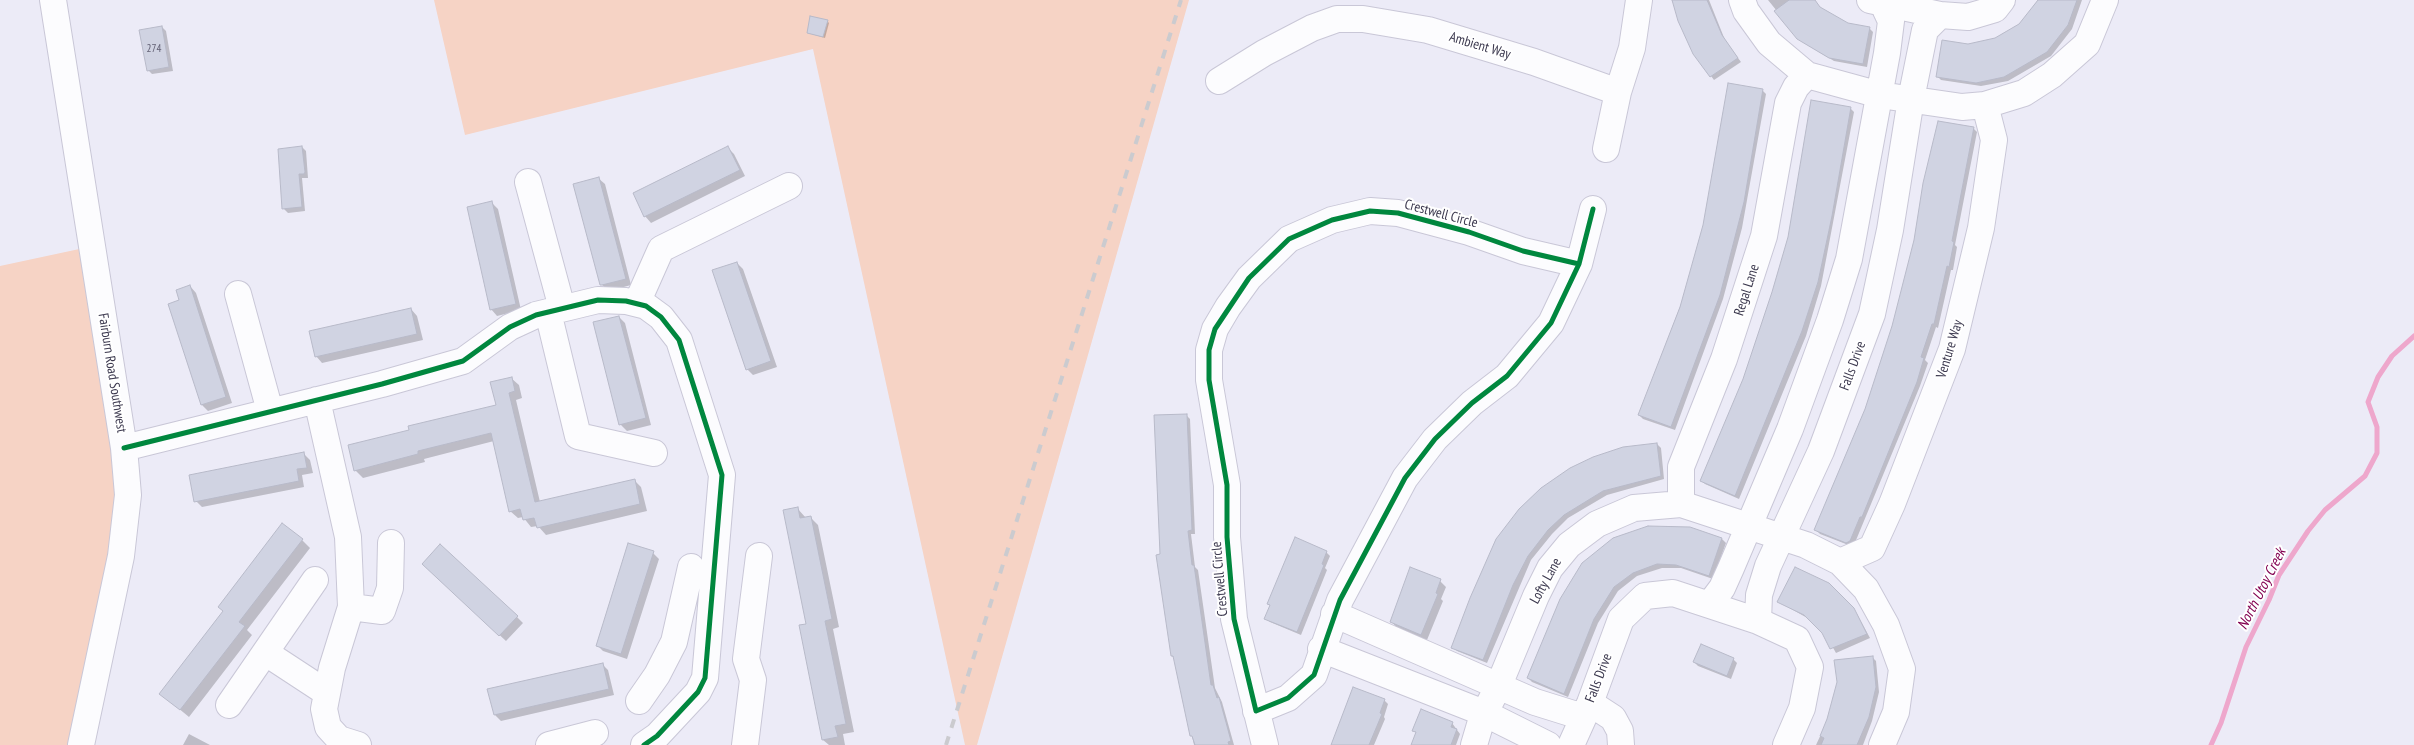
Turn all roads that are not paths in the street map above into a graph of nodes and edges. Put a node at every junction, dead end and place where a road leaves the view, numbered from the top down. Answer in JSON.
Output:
{"nodes":[{"id":1,"x":53,"y":0,"type":"edge"},
{"id":2,"x":1639,"y":0,"type":"edge"},
{"id":3,"x":1742,"y":0,"type":"edge"},
{"id":4,"x":2002,"y":0,"type":"edge"},
{"id":5,"x":2105,"y":0,"type":"edge"},
{"id":6,"x":1876,"y":2,"type":"edge"},
{"id":7,"x":1336,"y":10,"type":"edge"},
{"id":8,"x":1940,"y":15,"type":"junction"},
{"id":9,"x":1807,"y":75,"type":"junction"},
{"id":10,"x":1219,"y":81,"type":"dead end"},
{"id":11,"x":1618,"y":92,"type":"junction"},
{"id":12,"x":1880,"y":95,"type":"junction"},
{"id":13,"x":1911,"y":99,"type":"junction"},
{"id":14,"x":1985,"y":105,"type":"junction"},
{"id":15,"x":1606,"y":150,"type":"dead end"},
{"id":16,"x":528,"y":182,"type":"dead end"},
{"id":17,"x":789,"y":186,"type":"dead end"},
{"id":18,"x":1593,"y":209,"type":"dead end"},
{"id":19,"x":1579,"y":264,"type":"junction"},
{"id":20,"x":238,"y":294,"type":"dead end"},
{"id":21,"x":637,"y":304,"type":"junction"},
{"id":22,"x":555,"y":310,"type":"junction"},
{"id":23,"x":317,"y":400,"type":"junction"},
{"id":24,"x":270,"y":411,"type":"junction"},
{"id":25,"x":124,"y":448,"type":"junction"},
{"id":26,"x":654,"y":453,"type":"dead end"},
{"id":27,"x":1681,"y":504,"type":"junction"},
{"id":28,"x":1748,"y":526,"type":"junction"},
{"id":29,"x":1780,"y":536,"type":"junction"},
{"id":30,"x":391,"y":543,"type":"dead end"},
{"id":31,"x":759,"y":556,"type":"dead end"},
{"id":32,"x":1840,"y":562,"type":"junction"},
{"id":33,"x":691,"y":567,"type":"dead end"},
{"id":34,"x":315,"y":580,"type":"dead end"},
{"id":35,"x":1710,"y":604,"type":"junction"},
{"id":36,"x":351,"y":607,"type":"junction"},
{"id":37,"x":1334,"y":614,"type":"junction"},
{"id":38,"x":1758,"y":621,"type":"junction"},
{"id":39,"x":676,"y":633,"type":"junction"},
{"id":40,"x":709,"y":645,"type":"junction"},
{"id":41,"x":1321,"y":649,"type":"junction"},
{"id":42,"x":266,"y":653,"type":"junction"},
{"id":43,"x":746,"y":659,"type":"junction"},
{"id":44,"x":1499,"y":685,"type":"junction"},
{"id":45,"x":327,"y":693,"type":"junction"},
{"id":46,"x":639,"y":701,"type":"dead end"},
{"id":47,"x":229,"y":705,"type":"dead end"},
{"id":48,"x":1586,"y":710,"type":"junction"},
{"id":49,"x":1256,"y":711,"type":"junction"},
{"id":50,"x":1484,"y":713,"type":"junction"},
{"id":51,"x":596,"y":733,"type":"dead end"},
{"id":52,"x":81,"y":745,"type":"edge"},
{"id":53,"x":358,"y":745,"type":"edge"},
{"id":54,"x":549,"y":745,"type":"edge"},
{"id":55,"x":644,"y":745,"type":"edge"},
{"id":56,"x":745,"y":745,"type":"edge"},
{"id":57,"x":1265,"y":745,"type":"edge"},
{"id":58,"x":1474,"y":745,"type":"edge"},
{"id":59,"x":1548,"y":745,"type":"edge"},
{"id":60,"x":1571,"y":745,"type":"edge"},
{"id":61,"x":1621,"y":745,"type":"edge"},
{"id":62,"x":1786,"y":745,"type":"edge"},
{"id":63,"x":1882,"y":745,"type":"edge"}],
"edges":[{"from":1,"to":25,"type":"street","name":"Fairburn Road Southwest"},
{"from":2,"to":11,"type":"street"},
{"from":3,"to":9,"type":"street"},
{"from":4,"to":8,"type":"street"},
{"from":5,"to":14,"type":"street"},
{"from":6,"to":8,"type":"street"},
{"from":6,"to":12,"type":"street"},
{"from":7,"to":10,"type":"street","name":"Ambient Way"},
{"from":7,"to":11,"type":"street","name":"Ambient Way"},
{"from":8,"to":13,"type":"street","name":"Falls Drive"},
{"from":9,"to":12,"type":"street"},
{"from":9,"to":27,"type":"street","name":"Regal Lane"},
{"from":11,"to":15,"type":"street"},
{"from":12,"to":13,"type":"street"},
{"from":12,"to":28,"type":"street"},
{"from":13,"to":14,"type":"street"},
{"from":13,"to":29,"type":"street","name":"Falls Drive"},
{"from":14,"to":32,"type":"street","name":"Venture Way"},
{"from":16,"to":22,"type":"street"},
{"from":17,"to":21,"type":"street"},
{"from":18,"to":19,"type":"street"},
{"from":19,"to":37,"type":"street"},
{"from":19,"to":49,"type":"street","name":"Crestwell Circle"},
{"from":20,"to":24,"type":"street"},
{"from":21,"to":22,"type":"street"},
{"from":21,"to":40,"type":"street"},
{"from":22,"to":23,"type":"street"},
{"from":22,"to":26,"type":"street"},
{"from":23,"to":24,"type":"street"},
{"from":23,"to":36,"type":"street"},
{"from":24,"to":25,"type":"street"},
{"from":25,"to":52,"type":"street","name":"Fairburn Road Southwest"},
{"from":27,"to":28,"type":"street","name":"Lofty Lane"},
{"from":27,"to":44,"type":"street","name":"Lofty Lane"},
{"from":28,"to":29,"type":"street","name":"Lofty Lane"},
{"from":28,"to":35,"type":"street"},
{"from":29,"to":32,"type":"street","name":"Lofty Lane"},
{"from":29,"to":38,"type":"street","name":"Falls Drive"},
{"from":30,"to":36,"type":"street"},
{"from":31,"to":43,"type":"street"},
{"from":32,"to":63,"type":"street"},
{"from":33,"to":39,"type":"street"},
{"from":34,"to":42,"type":"street"},
{"from":35,"to":38,"type":"street","name":"Falls Drive"},
{"from":35,"to":48,"type":"street","name":"Falls Drive"},
{"from":36,"to":45,"type":"street"},
{"from":37,"to":41,"type":"street"},
{"from":37,"to":44,"type":"street"},
{"from":38,"to":62,"type":"street","name":"Falls Drive"},
{"from":39,"to":40,"type":"street"},
{"from":39,"to":46,"type":"street"},
{"from":40,"to":43,"type":"street"},
{"from":40,"to":55,"type":"street"},
{"from":41,"to":49,"type":"street"},
{"from":41,"to":50,"type":"street"},
{"from":42,"to":45,"type":"street"},
{"from":42,"to":47,"type":"street"},
{"from":43,"to":56,"type":"street"},
{"from":44,"to":48,"type":"street"},
{"from":44,"to":50,"type":"street","name":"Lofty Lane"},
{"from":45,"to":53,"type":"street"},
{"from":48,"to":60,"type":"street","name":"Falls Drive"},
{"from":48,"to":61,"type":"street"},
{"from":49,"to":57,"type":"street","name":"Crestwell Circle"},
{"from":50,"to":58,"type":"street","name":"Lofty Lane"},
{"from":50,"to":59,"type":"street"},
{"from":51,"to":54,"type":"street"}]}
